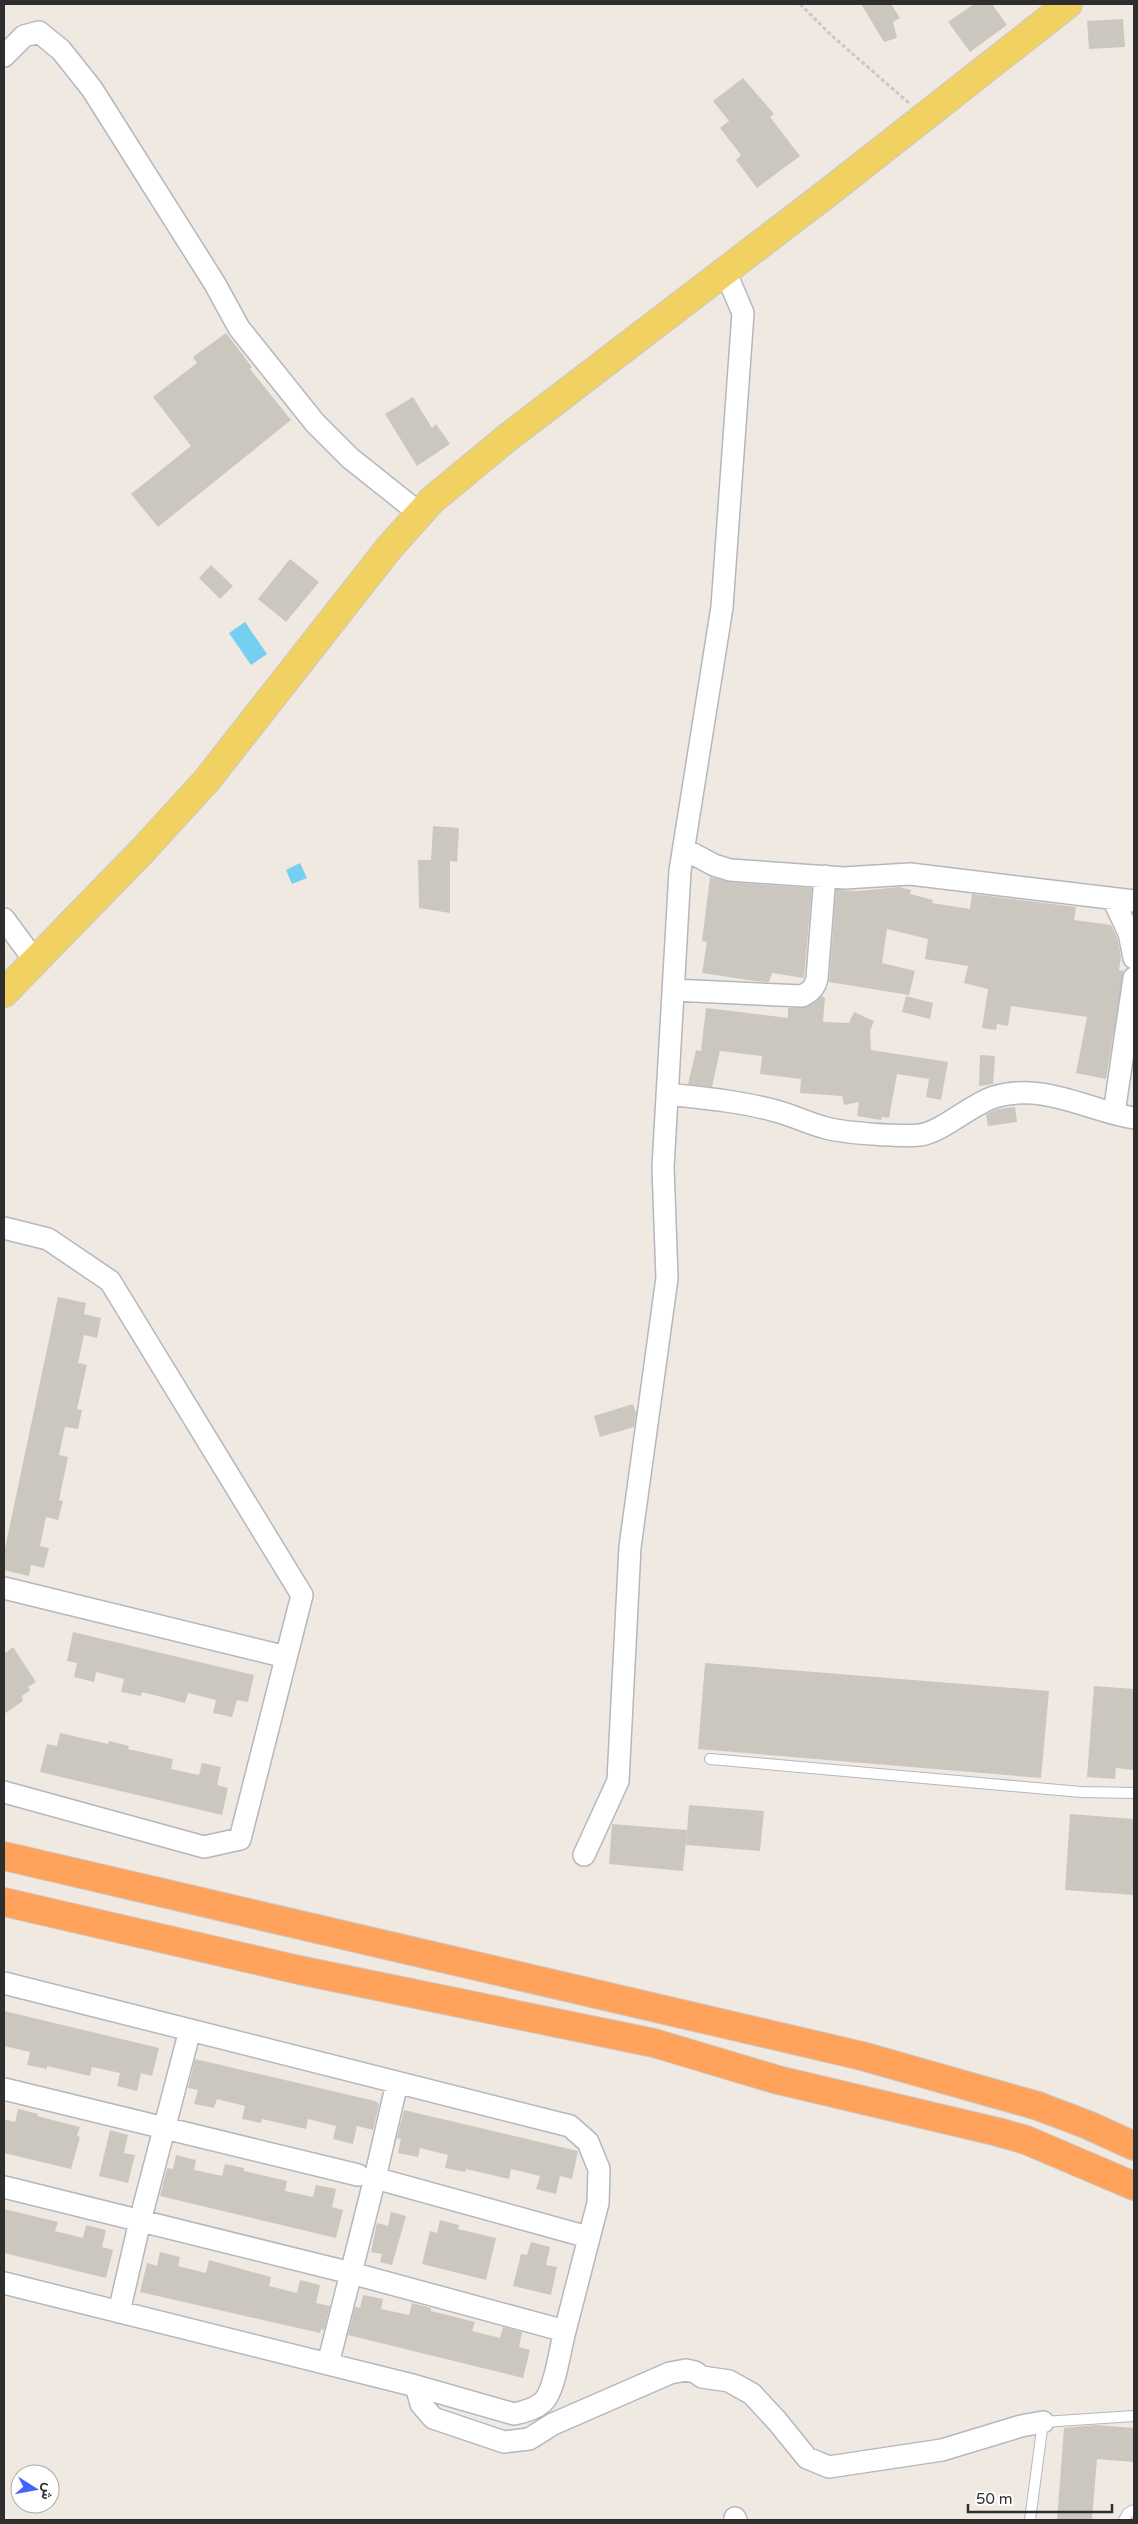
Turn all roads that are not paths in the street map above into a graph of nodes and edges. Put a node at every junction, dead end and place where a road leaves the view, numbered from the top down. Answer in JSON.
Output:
{"nodes":[{"id":1,"x":1068,"y":4,"type":"edge"},
{"id":2,"x":4,"y":56,"type":"edge"},
{"id":3,"x":725,"y":271,"type":"junction"},
{"id":4,"x":420,"y":513,"type":"junction"},
{"id":5,"x":684,"y":849,"type":"junction"},
{"id":6,"x":825,"y":876,"type":"junction"},
{"id":7,"x":1113,"y":899,"type":"junction"},
{"id":8,"x":1134,"y":901,"type":"edge"},
{"id":9,"x":4,"y":919,"type":"edge"},
{"id":10,"x":1134,"y":958,"type":"edge"},
{"id":11,"x":35,"y":961,"type":"junction"},
{"id":12,"x":1134,"y":978,"type":"edge"},
{"id":13,"x":673,"y":990,"type":"junction"},
{"id":14,"x":4,"y":993,"type":"edge"},
{"id":15,"x":667,"y":1094,"type":"junction"},
{"id":16,"x":1124,"y":1115,"type":"edge"},
{"id":17,"x":4,"y":1228,"type":"edge"},
{"id":18,"x":4,"y":1588,"type":"edge"},
{"id":19,"x":286,"y":1657,"type":"junction"},
{"id":20,"x":710,"y":1759,"type":"dead end"},
{"id":21,"x":4,"y":1792,"type":"edge"},
{"id":22,"x":1134,"y":1793,"type":"edge"},
{"id":23,"x":584,"y":1855,"type":"dead end"},
{"id":24,"x":4,"y":1856,"type":"edge"},
{"id":25,"x":4,"y":1902,"type":"edge"},
{"id":26,"x":4,"y":1983,"type":"edge"},
{"id":27,"x":190,"y":2030,"type":"junction"},
{"id":28,"x":397,"y":2083,"type":"junction"},
{"id":29,"x":4,"y":2088,"type":"edge"},
{"id":30,"x":164,"y":2128,"type":"junction"},
{"id":31,"x":1134,"y":2146,"type":"edge"},
{"id":32,"x":366,"y":2177,"type":"junction"},
{"id":33,"x":1134,"y":2186,"type":"edge"},
{"id":34,"x":4,"y":2187,"type":"edge"},
{"id":35,"x":140,"y":2221,"type":"junction"},
{"id":36,"x":588,"y":2237,"type":"junction"},
{"id":37,"x":352,"y":2274,"type":"junction"},
{"id":38,"x":4,"y":2283,"type":"edge"},
{"id":39,"x":119,"y":2312,"type":"junction"},
{"id":40,"x":565,"y":2331,"type":"junction"},
{"id":41,"x":328,"y":2364,"type":"junction"},
{"id":42,"x":416,"y":2386,"type":"junction"},
{"id":43,"x":1134,"y":2416,"type":"edge"},
{"id":44,"x":1044,"y":2422,"type":"junction"},
{"id":45,"x":1134,"y":2510,"type":"edge"},
{"id":46,"x":1030,"y":2520,"type":"edge"},
{"id":47,"x":1124,"y":2520,"type":"edge"}],
"edges":[{"from":1,"to":3,"type":"main road"},
{"from":2,"to":4,"type":"street"},
{"from":3,"to":4,"type":"main road"},
{"from":3,"to":5,"type":"street"},
{"from":4,"to":11,"type":"main road"},
{"from":5,"to":6,"type":"street"},
{"from":5,"to":13,"type":"street"},
{"from":6,"to":7,"type":"street"},
{"from":6,"to":13,"type":"street"},
{"from":7,"to":8,"type":"street"},
{"from":7,"to":10,"type":"street"},
{"from":9,"to":11,"type":"street"},
{"from":11,"to":14,"type":"main road"},
{"from":12,"to":16,"type":"street"},
{"from":13,"to":15,"type":"street"},
{"from":15,"to":16,"type":"street"},
{"from":15,"to":23,"type":"street"},
{"from":17,"to":19,"type":"street"},
{"from":18,"to":19,"type":"street"},
{"from":19,"to":21,"type":"street"},
{"from":20,"to":22,"type":"lane"},
{"from":24,"to":31,"type":"highway"},
{"from":25,"to":33,"type":"highway"},
{"from":26,"to":27,"type":"street"},
{"from":27,"to":28,"type":"street"},
{"from":27,"to":30,"type":"street"},
{"from":28,"to":32,"type":"street"},
{"from":28,"to":36,"type":"street"},
{"from":29,"to":30,"type":"street"},
{"from":30,"to":32,"type":"street"},
{"from":30,"to":35,"type":"street"},
{"from":32,"to":36,"type":"street"},
{"from":32,"to":37,"type":"street"},
{"from":34,"to":35,"type":"street"},
{"from":35,"to":37,"type":"street"},
{"from":35,"to":39,"type":"street"},
{"from":36,"to":40,"type":"street"},
{"from":37,"to":40,"type":"street"},
{"from":37,"to":41,"type":"street"},
{"from":38,"to":39,"type":"street"},
{"from":39,"to":41,"type":"street"},
{"from":40,"to":42,"type":"street"},
{"from":41,"to":42,"type":"street"},
{"from":42,"to":44,"type":"street"},
{"from":43,"to":44,"type":"lane"},
{"from":44,"to":46,"type":"lane"},
{"from":45,"to":47,"type":"lane"}]}
